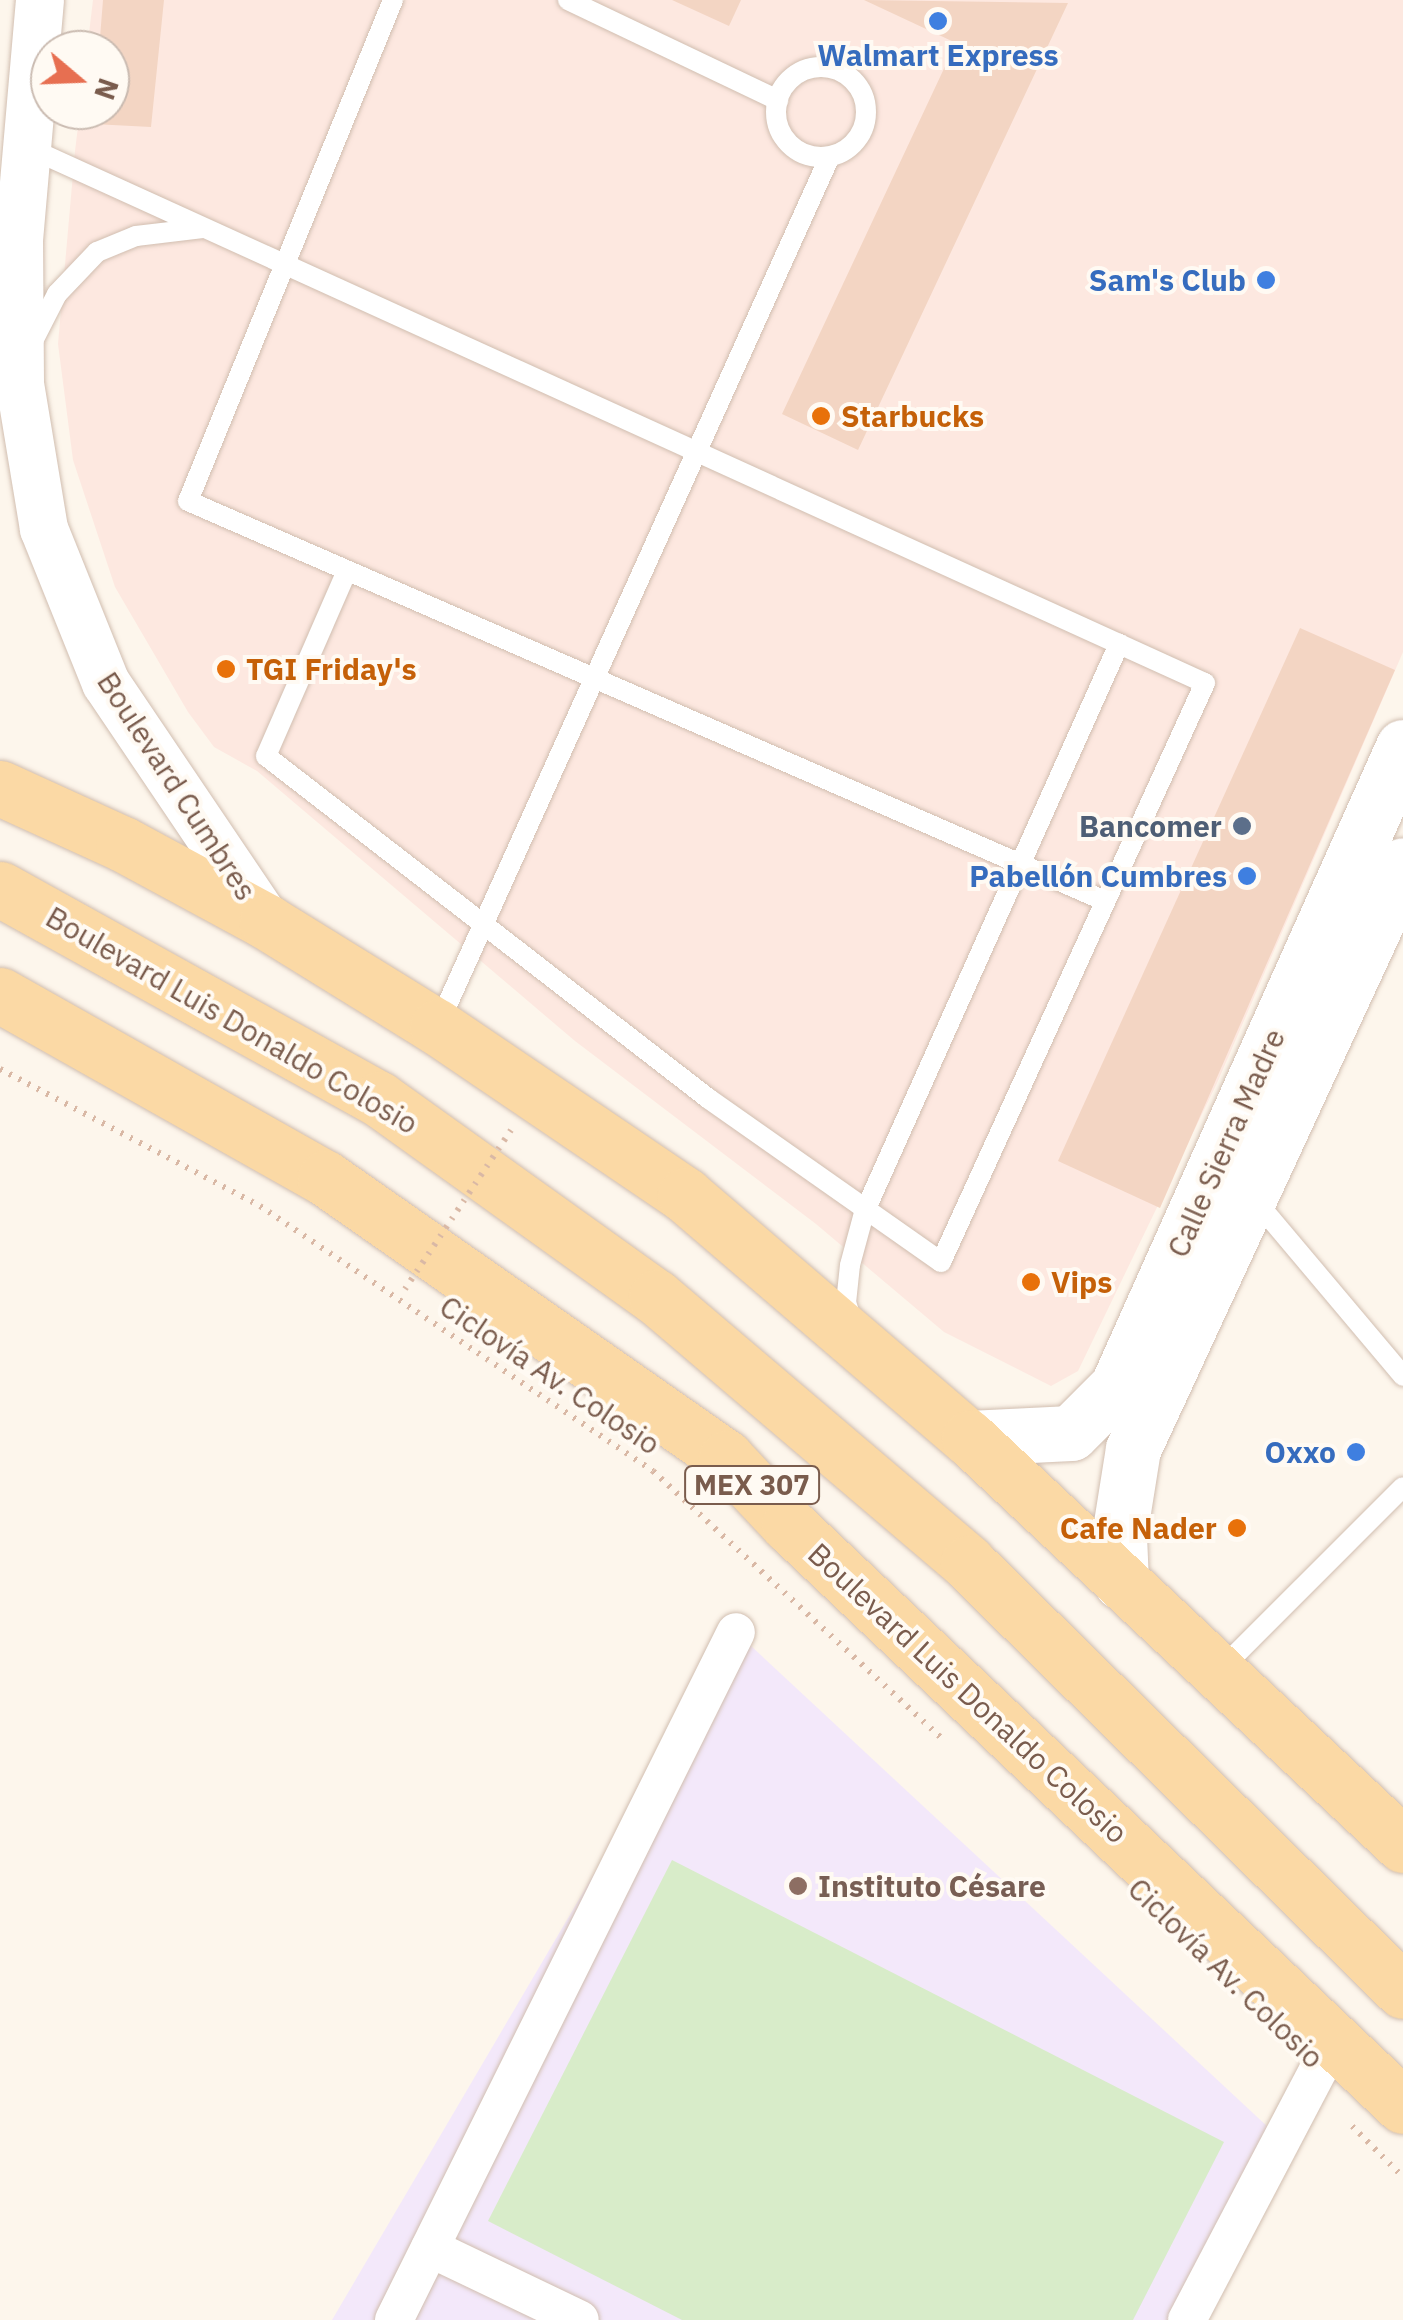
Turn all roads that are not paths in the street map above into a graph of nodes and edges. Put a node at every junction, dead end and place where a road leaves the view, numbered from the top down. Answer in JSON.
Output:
{"nodes":[{"id":1,"x":40,"y":0,"type":"edge"},
{"id":2,"x":393,"y":0,"type":"edge"},
{"id":3,"x":568,"y":0,"type":"edge"},
{"id":4,"x":778,"y":100,"type":"junction"},
{"id":5,"x":27,"y":147,"type":"junction"},
{"id":6,"x":830,"y":156,"type":"junction"},
{"id":7,"x":205,"y":228,"type":"junction"},
{"id":8,"x":284,"y":264,"type":"junction"},
{"id":9,"x":20,"y":384,"type":"junction"},
{"id":10,"x":27,"y":444,"type":"junction"},
{"id":11,"x":696,"y":452,"type":"junction"},
{"id":12,"x":0,"y":491,"type":"edge"},
{"id":13,"x":347,"y":571,"type":"junction"},
{"id":14,"x":1119,"y":644,"type":"junction"},
{"id":15,"x":595,"y":680,"type":"junction"},
{"id":16,"x":1403,"y":747,"type":"edge"},
{"id":17,"x":0,"y":788,"type":"edge"},
{"id":18,"x":1022,"y":865,"type":"junction"},
{"id":19,"x":1403,"y":865,"type":"edge"},
{"id":20,"x":0,"y":888,"type":"edge"},
{"id":21,"x":1103,"y":900,"type":"junction"},
{"id":22,"x":267,"y":922,"type":"junction"},
{"id":23,"x":481,"y":926,"type":"junction"},
{"id":24,"x":0,"y":995,"type":"edge"},
{"id":25,"x":438,"y":1027,"type":"junction"},
{"id":26,"x":1250,"y":1194,"type":"junction"},
{"id":27,"x":864,"y":1213,"type":"junction"},
{"id":28,"x":858,"y":1342,"type":"junction"},
{"id":29,"x":1403,"y":1376,"type":"edge"},
{"id":30,"x":1135,"y":1396,"type":"junction"},
{"id":31,"x":969,"y":1438,"type":"junction"},
{"id":32,"x":1403,"y":1486,"type":"edge"},
{"id":33,"x":1121,"y":1582,"type":"junction"},
{"id":34,"x":736,"y":1632,"type":"dead end"},
{"id":35,"x":1218,"y":1672,"type":"junction"},
{"id":36,"x":1403,"y":1845,"type":"edge"},
{"id":37,"x":1403,"y":1991,"type":"edge"},
{"id":38,"x":1323,"y":2063,"type":"junction"},
{"id":39,"x":1403,"y":2106,"type":"edge"},
{"id":40,"x":430,"y":2248,"type":"junction"},
{"id":41,"x":394,"y":2320,"type":"edge"},
{"id":42,"x":580,"y":2320,"type":"edge"},
{"id":43,"x":1187,"y":2320,"type":"edge"}],
"edges":[{"from":1,"to":5,"type":"street","name":"Boulevard Cumbres"},
{"from":2,"to":8,"type":"lane"},
{"from":3,"to":4,"type":"lane"},
{"from":4,"to":6,"type":"lane"},
{"from":4,"to":6,"type":"lane"},
{"from":5,"to":7,"type":"lane"},
{"from":5,"to":9,"type":"street","name":"Boulevard Cumbres"},
{"from":6,"to":11,"type":"lane"},
{"from":7,"to":8,"type":"lane"},
{"from":7,"to":9,"type":"lane"},
{"from":8,"to":11,"type":"lane"},
{"from":8,"to":13,"type":"lane"},
{"from":9,"to":10,"type":"street","name":"Boulevard Cumbres"},
{"from":10,"to":12,"type":"street"},
{"from":10,"to":22,"type":"street","name":"Boulevard Cumbres"},
{"from":11,"to":14,"type":"lane"},
{"from":11,"to":15,"type":"lane"},
{"from":13,"to":15,"type":"lane"},
{"from":13,"to":23,"type":"lane"},
{"from":14,"to":18,"type":"lane"},
{"from":14,"to":21,"type":"lane"},
{"from":15,"to":18,"type":"lane"},
{"from":15,"to":23,"type":"lane"},
{"from":16,"to":30,"type":"main road","name":"Calle Sierra Madre"},
{"from":17,"to":22,"type":"main road"},
{"from":18,"to":21,"type":"lane"},
{"from":18,"to":27,"type":"lane"},
{"from":19,"to":26,"type":"main road","name":"Calle Sierra Madre"},
{"from":20,"to":37,"type":"main road","name":"Boulevard Luis Donaldo Colosio","number":"MEX 307"},
{"from":21,"to":27,"type":"lane"},
{"from":22,"to":25,"type":"main road"},
{"from":23,"to":25,"type":"lane"},
{"from":23,"to":27,"type":"lane"},
{"from":24,"to":38,"type":"main road","name":"Boulevard Luis Donaldo Colosio","number":"MEX 307"},
{"from":25,"to":28,"type":"main road"},
{"from":26,"to":29,"type":"lane"},
{"from":26,"to":30,"type":"main road","name":"Calle Sierra Madre"},
{"from":27,"to":28,"type":"lane"},
{"from":28,"to":31,"type":"main road"},
{"from":30,"to":31,"type":"main road","name":"Calle Sierra Madre"},
{"from":30,"to":33,"type":"main road","name":"Calle Sierra Madre"},
{"from":31,"to":33,"type":"main road"},
{"from":32,"to":35,"type":"lane"},
{"from":33,"to":35,"type":"main road"},
{"from":34,"to":40,"type":"street"},
{"from":35,"to":36,"type":"main road"},
{"from":38,"to":39,"type":"main road","name":"Boulevard Luis Donaldo Colosio","number":"MEX 307"},
{"from":38,"to":43,"type":"street"},
{"from":40,"to":41,"type":"street"},
{"from":40,"to":42,"type":"street"}]}
